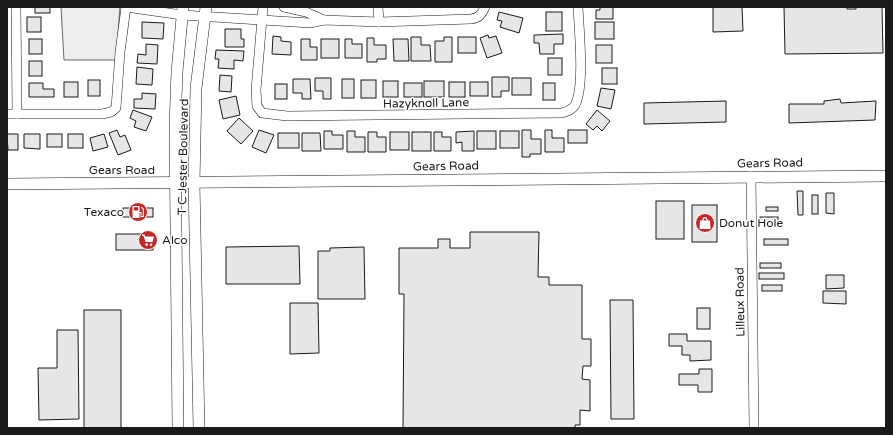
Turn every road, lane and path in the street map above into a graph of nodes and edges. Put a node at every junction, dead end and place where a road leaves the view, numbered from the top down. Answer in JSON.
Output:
{"nodes":[{"id":1,"x":16,"y":7,"type":"edge"},
{"id":2,"x":126,"y":7,"type":"edge"},
{"id":3,"x":263,"y":7,"type":"edge"},
{"id":4,"x":284,"y":7,"type":"edge"},
{"id":5,"x":378,"y":7,"type":"edge"},
{"id":6,"x":485,"y":7,"type":"edge"},
{"id":7,"x":578,"y":7,"type":"edge"},
{"id":8,"x":182,"y":11,"type":"edge"},
{"id":9,"x":205,"y":11,"type":"edge"},
{"id":10,"x":261,"y":20,"type":"junction"},
{"id":11,"x":324,"y":20,"type":"junction"},
{"id":12,"x":379,"y":22,"type":"junction"},
{"id":13,"x":7,"y":114,"type":"edge"},
{"id":14,"x":17,"y":114,"type":"junction"},
{"id":15,"x":751,"y":176,"type":"junction"},
{"id":16,"x":886,"y":176,"type":"edge"},
{"id":17,"x":176,"y":183,"type":"junction"},
{"id":18,"x":194,"y":183,"type":"junction"},
{"id":19,"x":7,"y":184,"type":"edge"},
{"id":20,"x":177,"y":321,"type":"junction"},
{"id":21,"x":197,"y":321,"type":"junction"},
{"id":22,"x":178,"y":428,"type":"edge"},
{"id":23,"x":198,"y":428,"type":"edge"},
{"id":24,"x":754,"y":428,"type":"edge"}],
"edges":[{"from":1,"to":14,"type":"street"},
{"from":2,"to":8,"type":"street"},
{"from":2,"to":14,"type":"street"},
{"from":3,"to":10,"type":"street","name":"Hazyknoll Lane"},
{"from":4,"to":11,"type":"street"},
{"from":5,"to":12,"type":"street"},
{"from":6,"to":12,"type":"street"},
{"from":7,"to":10,"type":"street","name":"Hazyknoll Lane"},
{"from":8,"to":9,"type":"street"},
{"from":8,"to":17,"type":"main road","name":"T C Jester Boulevard"},
{"from":9,"to":10,"type":"street"},
{"from":9,"to":18,"type":"main road","name":"T C Jester Boulevard"},
{"from":10,"to":11,"type":"street"},
{"from":11,"to":12,"type":"street"},
{"from":13,"to":14,"type":"street"},
{"from":15,"to":16,"type":"main road","name":"Gears Road"},
{"from":15,"to":18,"type":"main road","name":"Gears Road"},
{"from":15,"to":24,"type":"street","name":"Lilleux Road"},
{"from":17,"to":18,"type":"main road","name":"Gears Road"},
{"from":17,"to":19,"type":"main road","name":"Gears Road"},
{"from":17,"to":20,"type":"main road","name":"T C Jester Boulevard"},
{"from":18,"to":21,"type":"main road","name":"T C Jester Boulevard"},
{"from":20,"to":21,"type":"main road"},
{"from":20,"to":22,"type":"main road","name":"T C Jester Boulevard"},
{"from":21,"to":23,"type":"main road","name":"T C Jester Boulevard"}]}
